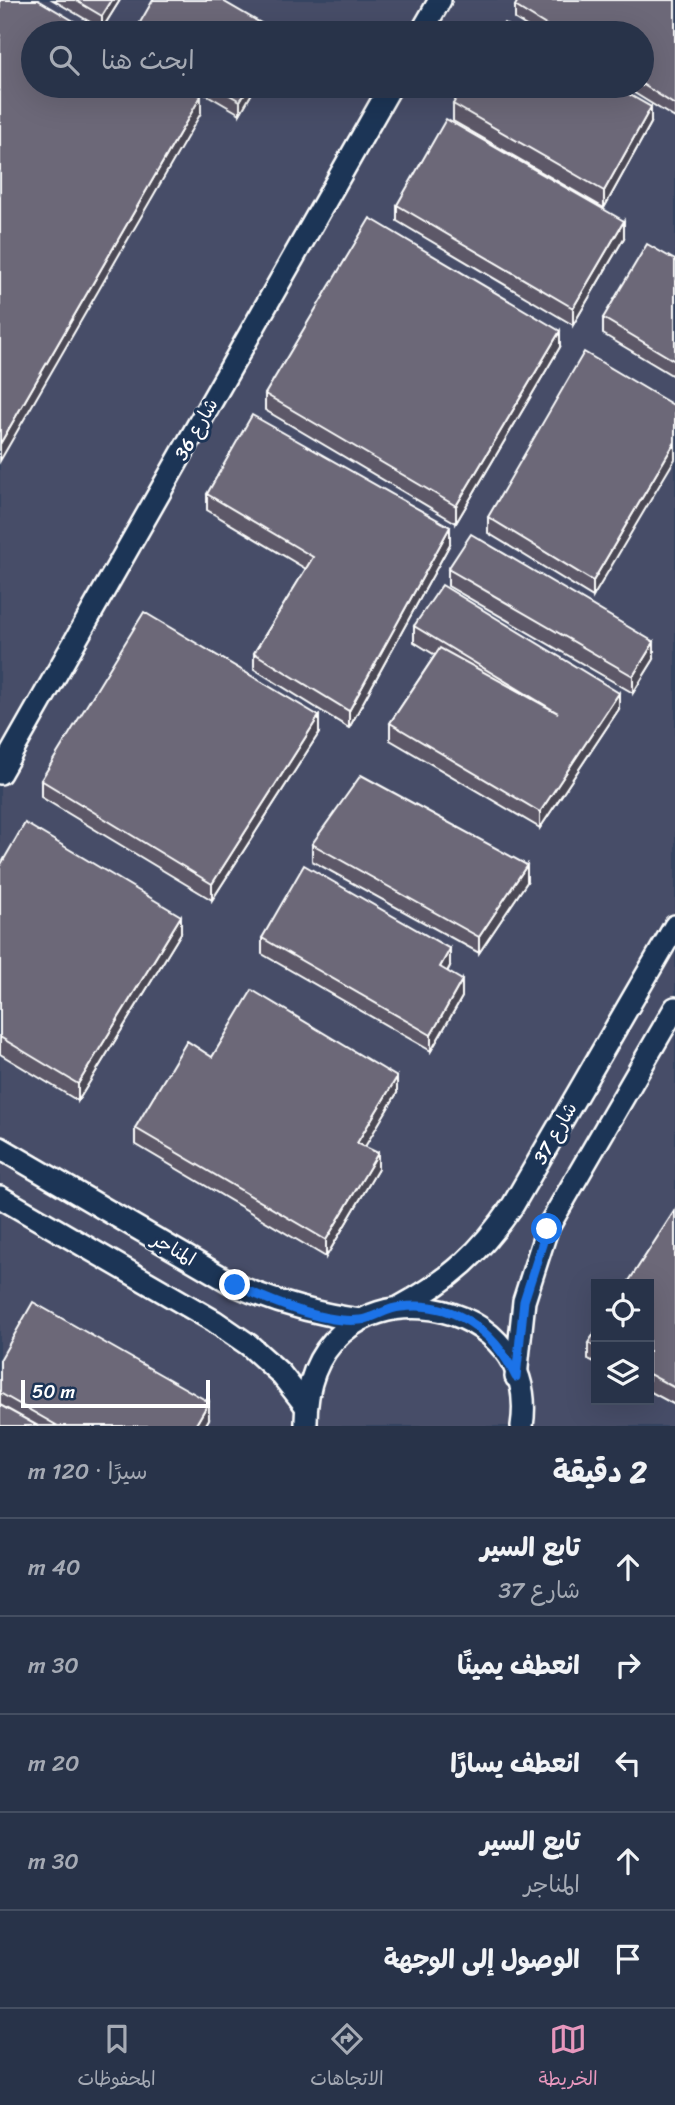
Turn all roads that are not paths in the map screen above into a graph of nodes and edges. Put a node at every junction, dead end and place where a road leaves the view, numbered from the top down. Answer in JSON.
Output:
{"nodes":[{"id":1,"x":440,"y":0,"type":"edge"},
{"id":2,"x":428,"y":21,"type":"edge"},
{"id":3,"x":384,"y":98,"type":"edge"},
{"id":4,"x":0,"y":772,"type":"edge"},
{"id":5,"x":675,"y":926,"type":"edge"},
{"id":6,"x":675,"y":1008,"type":"edge"},
{"id":7,"x":0,"y":1148,"type":"edge"},
{"id":8,"x":0,"y":1197,"type":"edge"},
{"id":9,"x":400,"y":1307,"type":"junction"},
{"id":10,"x":360,"y":1320,"type":"junction"},
{"id":11,"x":519,"y":1387,"type":"junction"},
{"id":12,"x":306,"y":1416,"type":"edge"},
{"id":13,"x":522,"y":1426,"type":"edge"},
{"id":14,"x":538,"y":1426,"type":"edge"}],
"edges":[{"from":1,"to":2,"type":"street"},
{"from":3,"to":4,"type":"street","name":"شارع 36"},
{"from":5,"to":9,"type":"street","name":"شارع 37"},
{"from":6,"to":11,"type":"street"},
{"from":7,"to":10,"type":"street","name":"المناجر"},
{"from":8,"to":12,"type":"street"},
{"from":9,"to":10,"type":"street"},
{"from":9,"to":11,"type":"street"},
{"from":10,"to":12,"type":"street"},
{"from":11,"to":13,"type":"street"},
{"from":11,"to":14,"type":"street"}]}
